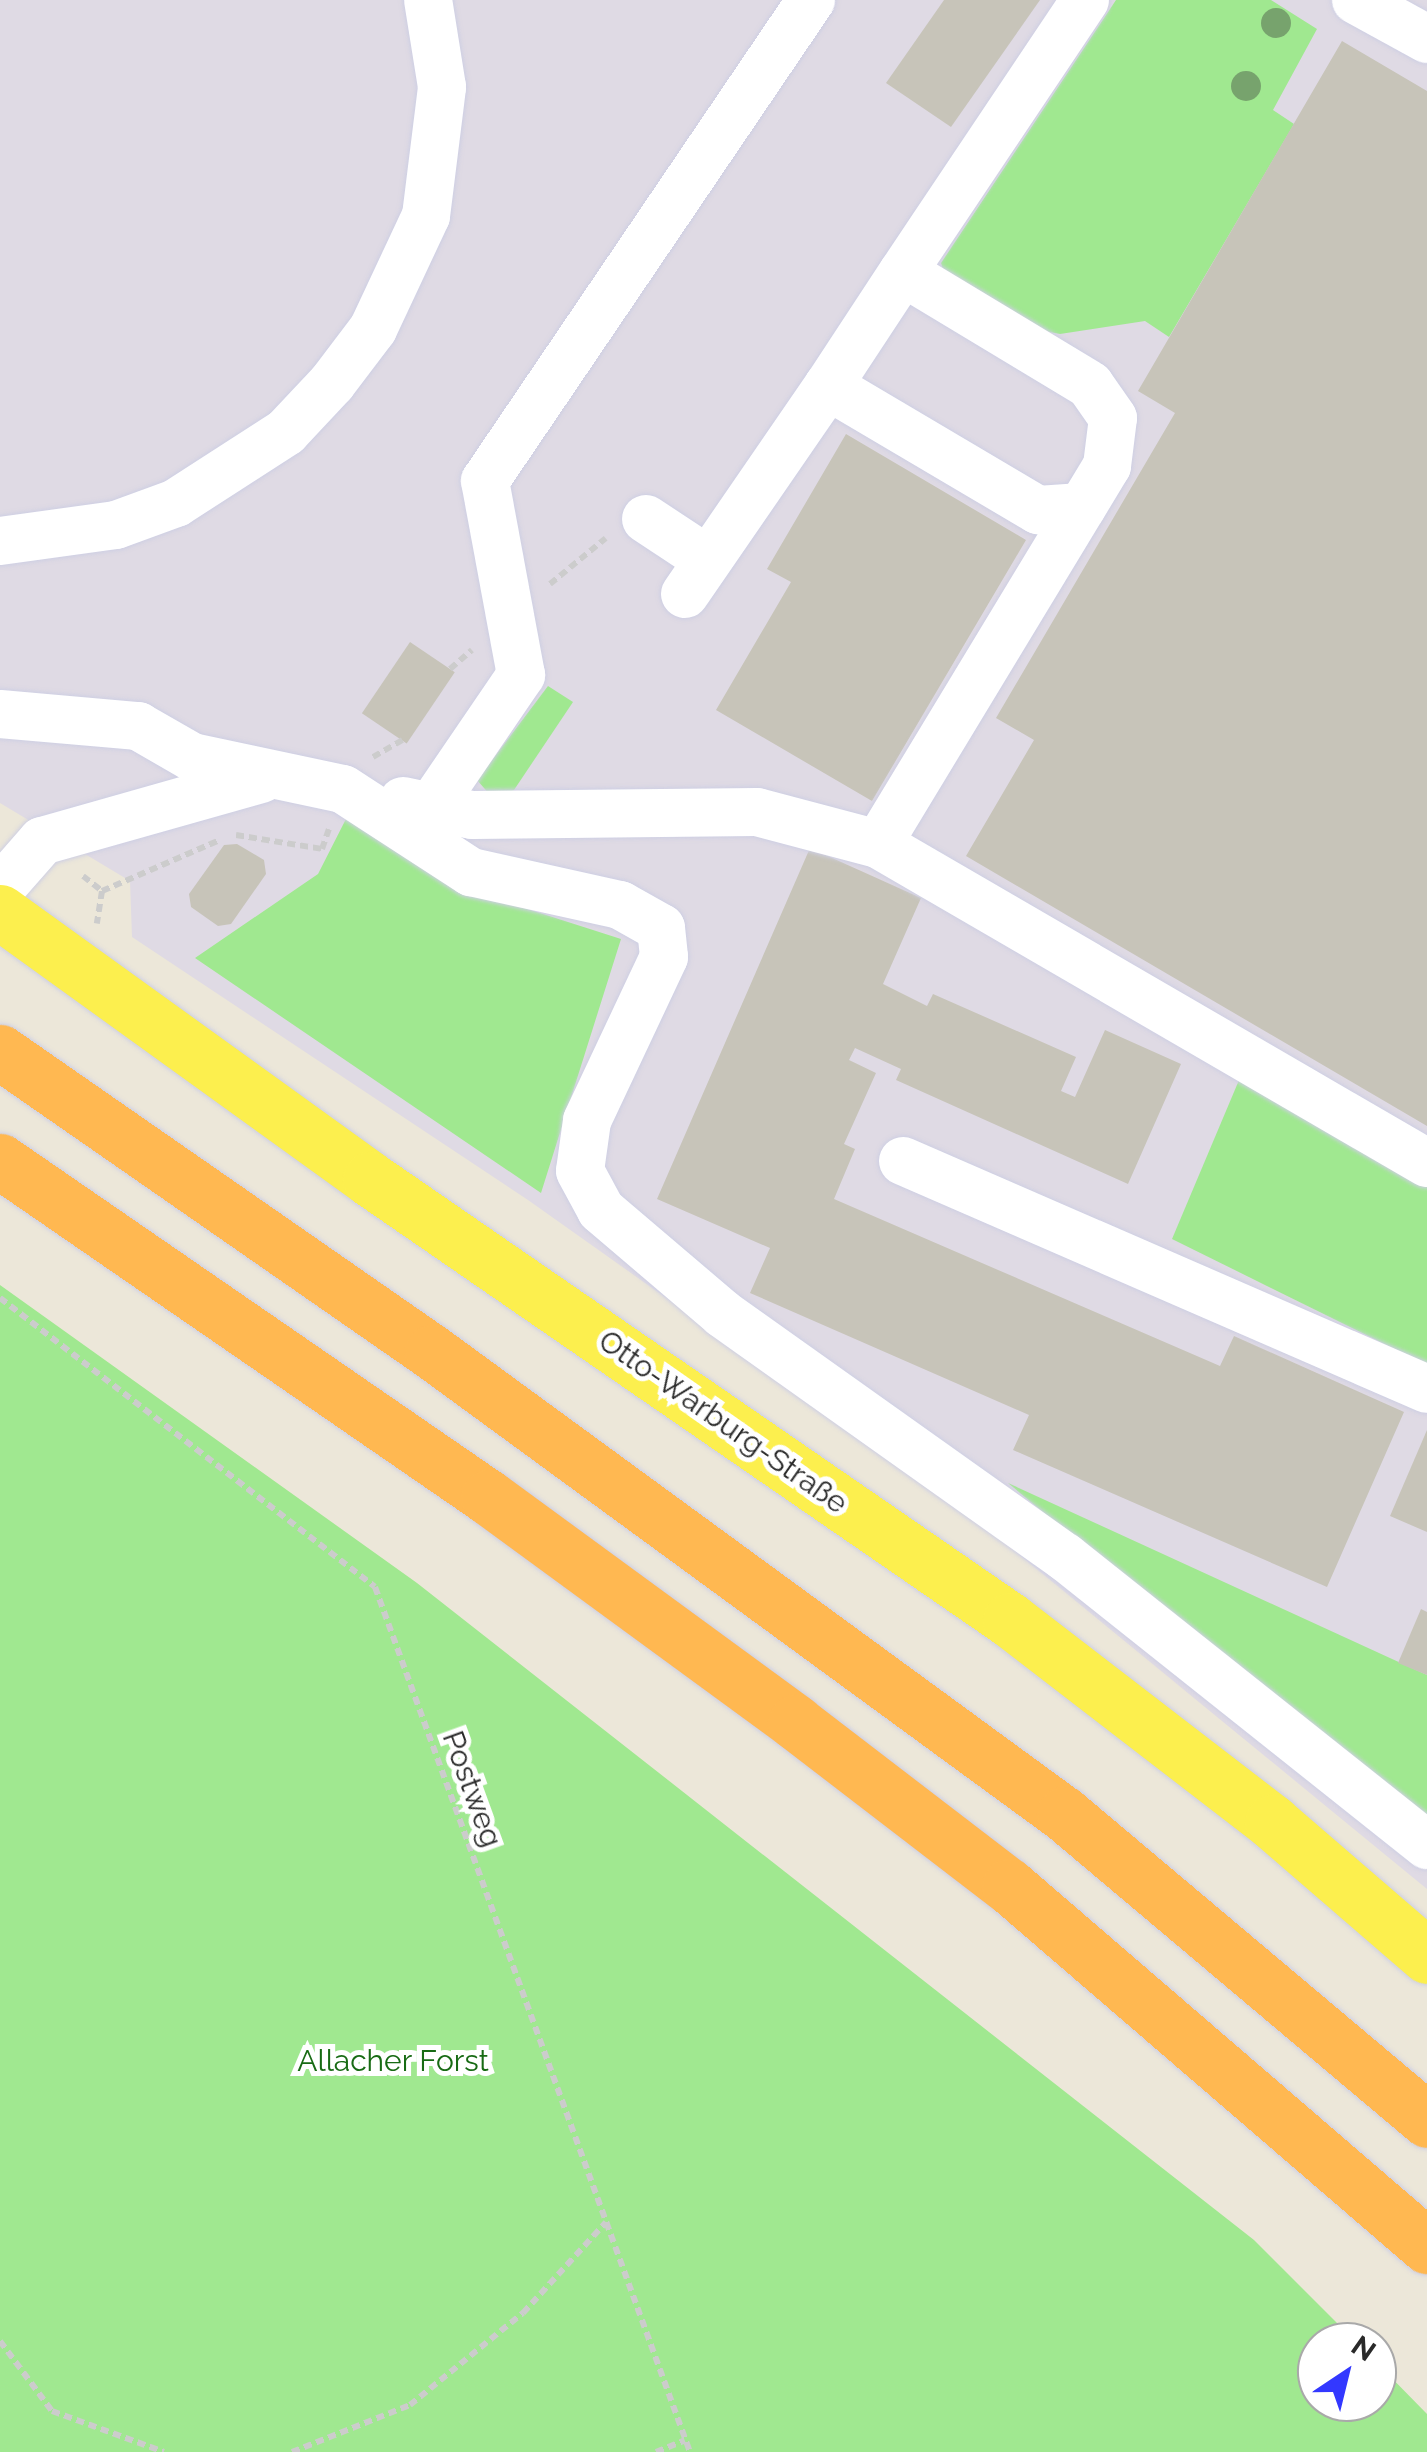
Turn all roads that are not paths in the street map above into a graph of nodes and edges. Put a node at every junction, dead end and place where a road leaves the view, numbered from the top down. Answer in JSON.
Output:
{"nodes":[{"id":1,"x":428,"y":0,"type":"edge"},
{"id":2,"x":811,"y":0,"type":"edge"},
{"id":3,"x":1085,"y":0,"type":"edge"},
{"id":4,"x":1356,"y":0,"type":"edge"},
{"id":5,"x":1427,"y":39,"type":"edge"},
{"id":6,"x":903,"y":272,"type":"junction"},
{"id":7,"x":828,"y":386,"type":"junction"},
{"id":8,"x":1082,"y":507,"type":"junction"},
{"id":9,"x":646,"y":519,"type":"dead end"},
{"id":10,"x":0,"y":541,"type":"edge"},
{"id":11,"x":0,"y":714,"type":"edge"},
{"id":12,"x":274,"y":776,"type":"junction"},
{"id":13,"x":342,"y":788,"type":"junction"},
{"id":14,"x":432,"y":807,"type":"junction"},
{"id":15,"x":878,"y":844,"type":"junction"},
{"id":16,"x":0,"y":889,"type":"edge"},
{"id":17,"x":0,"y":912,"type":"edge"},
{"id":18,"x":0,"y":1052,"type":"edge"},
{"id":19,"x":903,"y":1161,"type":"dead end"},
{"id":20,"x":0,"y":1162,"type":"edge"},
{"id":21,"x":1427,"y":1164,"type":"edge"},
{"id":22,"x":1427,"y":1389,"type":"edge"},
{"id":23,"x":1427,"y":1845,"type":"edge"},
{"id":24,"x":1427,"y":1956,"type":"edge"},
{"id":25,"x":1427,"y":2120,"type":"edge"},
{"id":26,"x":1427,"y":2246,"type":"edge"}],
"edges":[{"from":1,"to":10,"type":"lane"},
{"from":2,"to":14,"type":"lane"},
{"from":3,"to":6,"type":"lane"},
{"from":4,"to":5,"type":"lane"},
{"from":6,"to":7,"type":"lane"},
{"from":6,"to":8,"type":"lane"},
{"from":7,"to":8,"type":"lane"},
{"from":7,"to":9,"type":"lane"},
{"from":8,"to":15,"type":"lane"},
{"from":11,"to":12,"type":"lane"},
{"from":12,"to":13,"type":"lane"},
{"from":12,"to":16,"type":"lane"},
{"from":13,"to":14,"type":"lane"},
{"from":13,"to":23,"type":"lane"},
{"from":14,"to":15,"type":"lane"},
{"from":15,"to":21,"type":"lane"},
{"from":17,"to":24,"type":"main road","name":"Otto-Warburg-Straße"},
{"from":18,"to":25,"type":"highway"},
{"from":19,"to":22,"type":"lane"},
{"from":20,"to":26,"type":"highway"}]}
